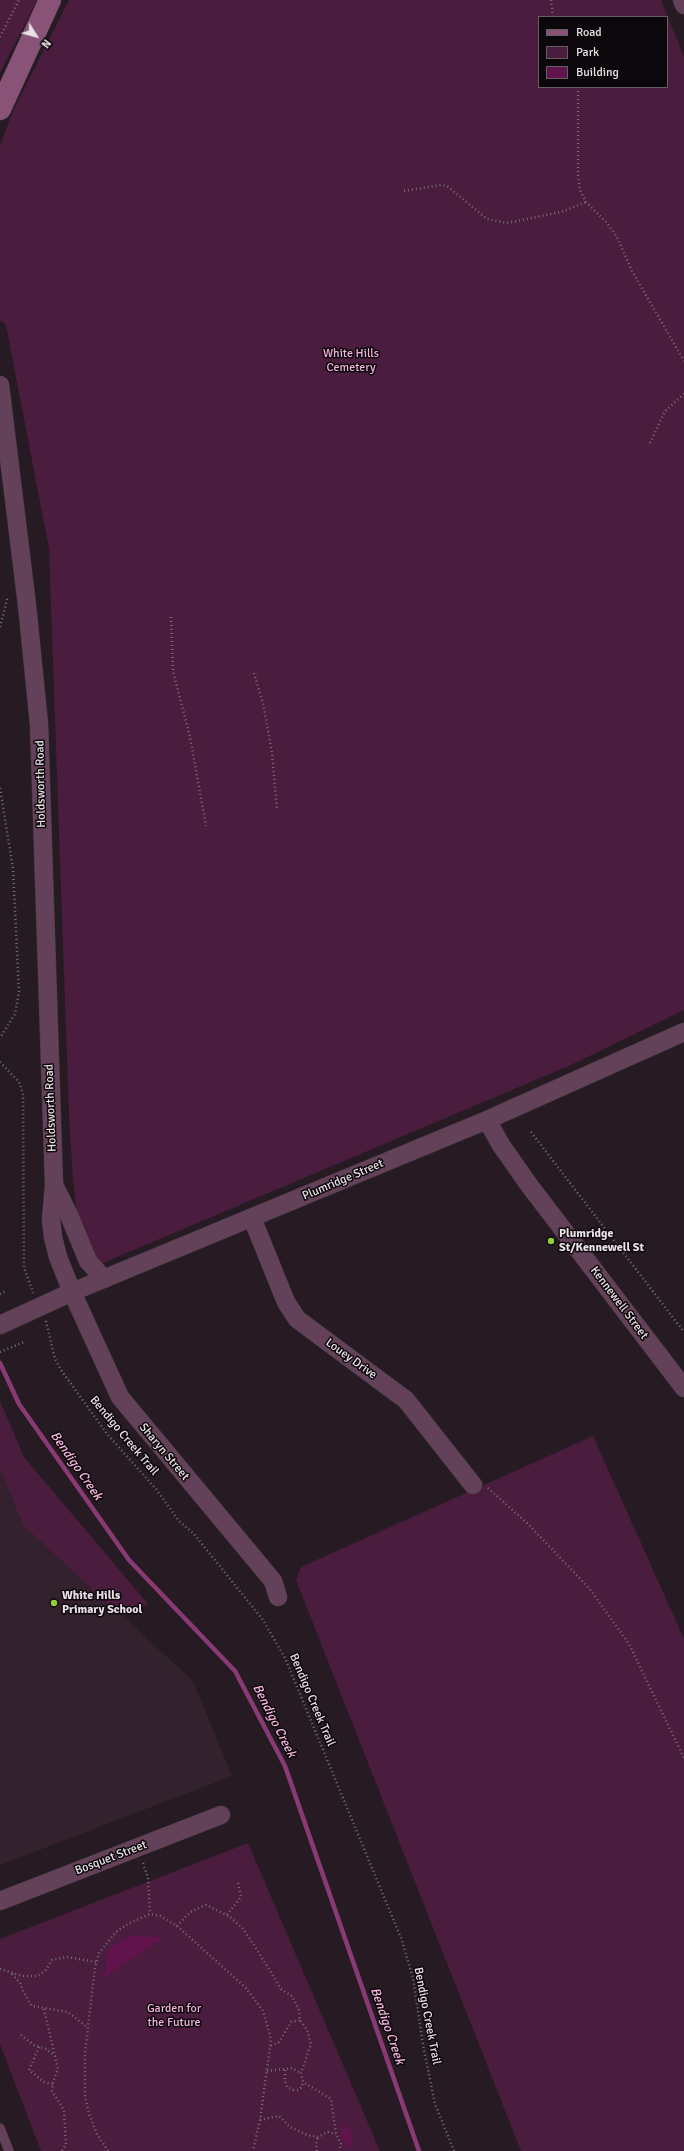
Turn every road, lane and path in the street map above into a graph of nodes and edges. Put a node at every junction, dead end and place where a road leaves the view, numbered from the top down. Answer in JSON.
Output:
{"nodes":[{"id":1,"x":19,"y":0,"type":"edge"},
{"id":2,"x":50,"y":0,"type":"edge"},
{"id":3,"x":551,"y":0,"type":"edge"},
{"id":4,"x":682,"y":0,"type":"edge"},
{"id":5,"x":684,"y":5,"type":"edge"},
{"id":6,"x":553,"y":16,"type":"edge"},
{"id":7,"x":0,"y":37,"type":"edge"},
{"id":8,"x":578,"y":88,"type":"edge"},
{"id":9,"x":0,"y":89,"type":"edge"},
{"id":10,"x":0,"y":109,"type":"edge"},
{"id":11,"x":404,"y":191,"type":"dead end"},
{"id":12,"x":586,"y":202,"type":"junction"},
{"id":13,"x":684,"y":361,"type":"edge"},
{"id":14,"x":0,"y":385,"type":"edge"},
{"id":15,"x":684,"y":394,"type":"edge"},
{"id":16,"x":650,"y":443,"type":"dead end"},
{"id":17,"x":171,"y":617,"type":"dead end"},
{"id":18,"x":254,"y":673,"type":"dead end"},
{"id":19,"x":0,"y":788,"type":"edge"},
{"id":20,"x":277,"y":809,"type":"dead end"},
{"id":21,"x":206,"y":826,"type":"dead end"},
{"id":22,"x":684,"y":1032,"type":"edge"},
{"id":23,"x":0,"y":1038,"type":"edge"},
{"id":24,"x":0,"y":1062,"type":"edge"},
{"id":25,"x":487,"y":1120,"type":"junction"},
{"id":26,"x":531,"y":1132,"type":"dead end"},
{"id":27,"x":54,"y":1185,"type":"junction"},
{"id":28,"x":252,"y":1218,"type":"junction"},
{"id":29,"x":104,"y":1279,"type":"junction"},
{"id":30,"x":6,"y":1291,"type":"dead end"},
{"id":31,"x":72,"y":1292,"type":"junction"},
{"id":32,"x":0,"y":1294,"type":"edge"},
{"id":33,"x":36,"y":1298,"type":"dead end"},
{"id":34,"x":44,"y":1317,"type":"dead end"},
{"id":35,"x":1,"y":1325,"type":"edge"},
{"id":36,"x":684,"y":1332,"type":"edge"},
{"id":37,"x":24,"y":1342,"type":"dead end"},
{"id":38,"x":0,"y":1352,"type":"edge"},
{"id":39,"x":684,"y":1388,"type":"edge"},
{"id":40,"x":478,"y":1485,"type":"joint"},
{"id":41,"x":278,"y":1597,"type":"dead end"},
{"id":42,"x":684,"y":1758,"type":"edge"},
{"id":43,"x":221,"y":1815,"type":"dead end"},
{"id":44,"x":137,"y":1848,"type":"junction"},
{"id":45,"x":238,"y":1882,"type":"dead end"},
{"id":46,"x":0,"y":1901,"type":"edge"},
{"id":47,"x":150,"y":1914,"type":"junction"},
{"id":48,"x":227,"y":1915,"type":"junction"},
{"id":49,"x":177,"y":1926,"type":"junction"},
{"id":50,"x":96,"y":1962,"type":"junction"},
{"id":51,"x":0,"y":1969,"type":"edge"},
{"id":52,"x":12,"y":1973,"type":"junction"},
{"id":53,"x":44,"y":2009,"type":"junction"},
{"id":54,"x":300,"y":2020,"type":"junction"},
{"id":55,"x":88,"y":2028,"type":"junction"},
{"id":56,"x":21,"y":2035,"type":"dead end"},
{"id":57,"x":271,"y":2046,"type":"junction"},
{"id":58,"x":39,"y":2047,"type":"junction"},
{"id":59,"x":56,"y":2056,"type":"junction"},
{"id":60,"x":285,"y":2070,"type":"junction"},
{"id":61,"x":267,"y":2071,"type":"junction"},
{"id":62,"x":301,"y":2073,"type":"junction"},
{"id":63,"x":303,"y":2082,"type":"junction"},
{"id":64,"x":53,"y":2084,"type":"junction"},
{"id":65,"x":260,"y":2120,"type":"junction"},
{"id":66,"x":0,"y":2128,"type":"edge"},
{"id":67,"x":336,"y":2134,"type":"junction"},
{"id":68,"x":318,"y":2137,"type":"junction"},
{"id":69,"x":107,"y":2150,"type":"edge"},
{"id":70,"x":9,"y":2151,"type":"edge"},
{"id":71,"x":62,"y":2151,"type":"edge"},
{"id":72,"x":253,"y":2151,"type":"edge"},
{"id":73,"x":318,"y":2151,"type":"edge"},
{"id":74,"x":338,"y":2151,"type":"edge"},
{"id":75,"x":454,"y":2151,"type":"edge"}],
"edges":[{"from":1,"to":7,"type":"path"},
{"from":2,"to":9,"type":"main road"},
{"from":2,"to":10,"type":"main road"},
{"from":3,"to":6,"type":"path"},
{"from":4,"to":5,"type":"street"},
{"from":8,"to":12,"type":"path"},
{"from":11,"to":12,"type":"path"},
{"from":12,"to":13,"type":"path"},
{"from":14,"to":27,"type":"street","name":"Holdsworth Road"},
{"from":15,"to":16,"type":"path"},
{"from":17,"to":21,"type":"path"},
{"from":18,"to":20,"type":"path"},
{"from":19,"to":23,"type":"path"},
{"from":22,"to":25,"type":"street","name":"Plumridge Street"},
{"from":24,"to":33,"type":"path"},
{"from":25,"to":28,"type":"street","name":"Plumridge Street"},
{"from":25,"to":39,"type":"street","name":"Kennewell Street"},
{"from":26,"to":36,"type":"path"},
{"from":27,"to":29,"type":"street","name":"Holdsworth Road"},
{"from":27,"to":31,"type":"street","name":"Holdsworth Road"},
{"from":28,"to":29,"type":"street","name":"Plumridge Street"},
{"from":28,"to":40,"type":"street","name":"Louey Drive"},
{"from":29,"to":31,"type":"street","name":"Plumridge Street"},
{"from":30,"to":32,"type":"path"},
{"from":31,"to":35,"type":"street","name":"Plumridge Street"},
{"from":31,"to":41,"type":"street","name":"Sharyn Street"},
{"from":34,"to":75,"type":"path","name":"Bendigo Creek Trail"},
{"from":37,"to":38,"type":"path"},
{"from":40,"to":42,"type":"path"},
{"from":43,"to":44,"type":"street","name":"Bosquet Street"},
{"from":44,"to":46,"type":"street","name":"Bosquet Street"},
{"from":44,"to":47,"type":"path"},
{"from":45,"to":48,"type":"path"},
{"from":47,"to":49,"type":"path"},
{"from":47,"to":50,"type":"path"},
{"from":48,"to":49,"type":"path"},
{"from":48,"to":54,"type":"path"},
{"from":49,"to":57,"type":"path"},
{"from":50,"to":52,"type":"path"},
{"from":50,"to":55,"type":"path"},
{"from":51,"to":52,"type":"path"},
{"from":52,"to":53,"type":"path"},
{"from":53,"to":55,"type":"path"},
{"from":53,"to":59,"type":"path"},
{"from":54,"to":57,"type":"path"},
{"from":54,"to":62,"type":"path"},
{"from":55,"to":69,"type":"path"},
{"from":56,"to":58,"type":"path"},
{"from":57,"to":61,"type":"path"},
{"from":58,"to":59,"type":"path"},
{"from":58,"to":64,"type":"path"},
{"from":59,"to":64,"type":"path"},
{"from":60,"to":61,"type":"path"},
{"from":60,"to":62,"type":"path"},
{"from":60,"to":63,"type":"path"},
{"from":61,"to":65,"type":"path"},
{"from":62,"to":63,"type":"path"},
{"from":63,"to":67,"type":"path"},
{"from":64,"to":71,"type":"path"},
{"from":65,"to":68,"type":"path"},
{"from":65,"to":72,"type":"path"},
{"from":66,"to":70,"type":"lane"},
{"from":67,"to":68,"type":"path"},
{"from":67,"to":74,"type":"path"},
{"from":68,"to":73,"type":"path"}]}
